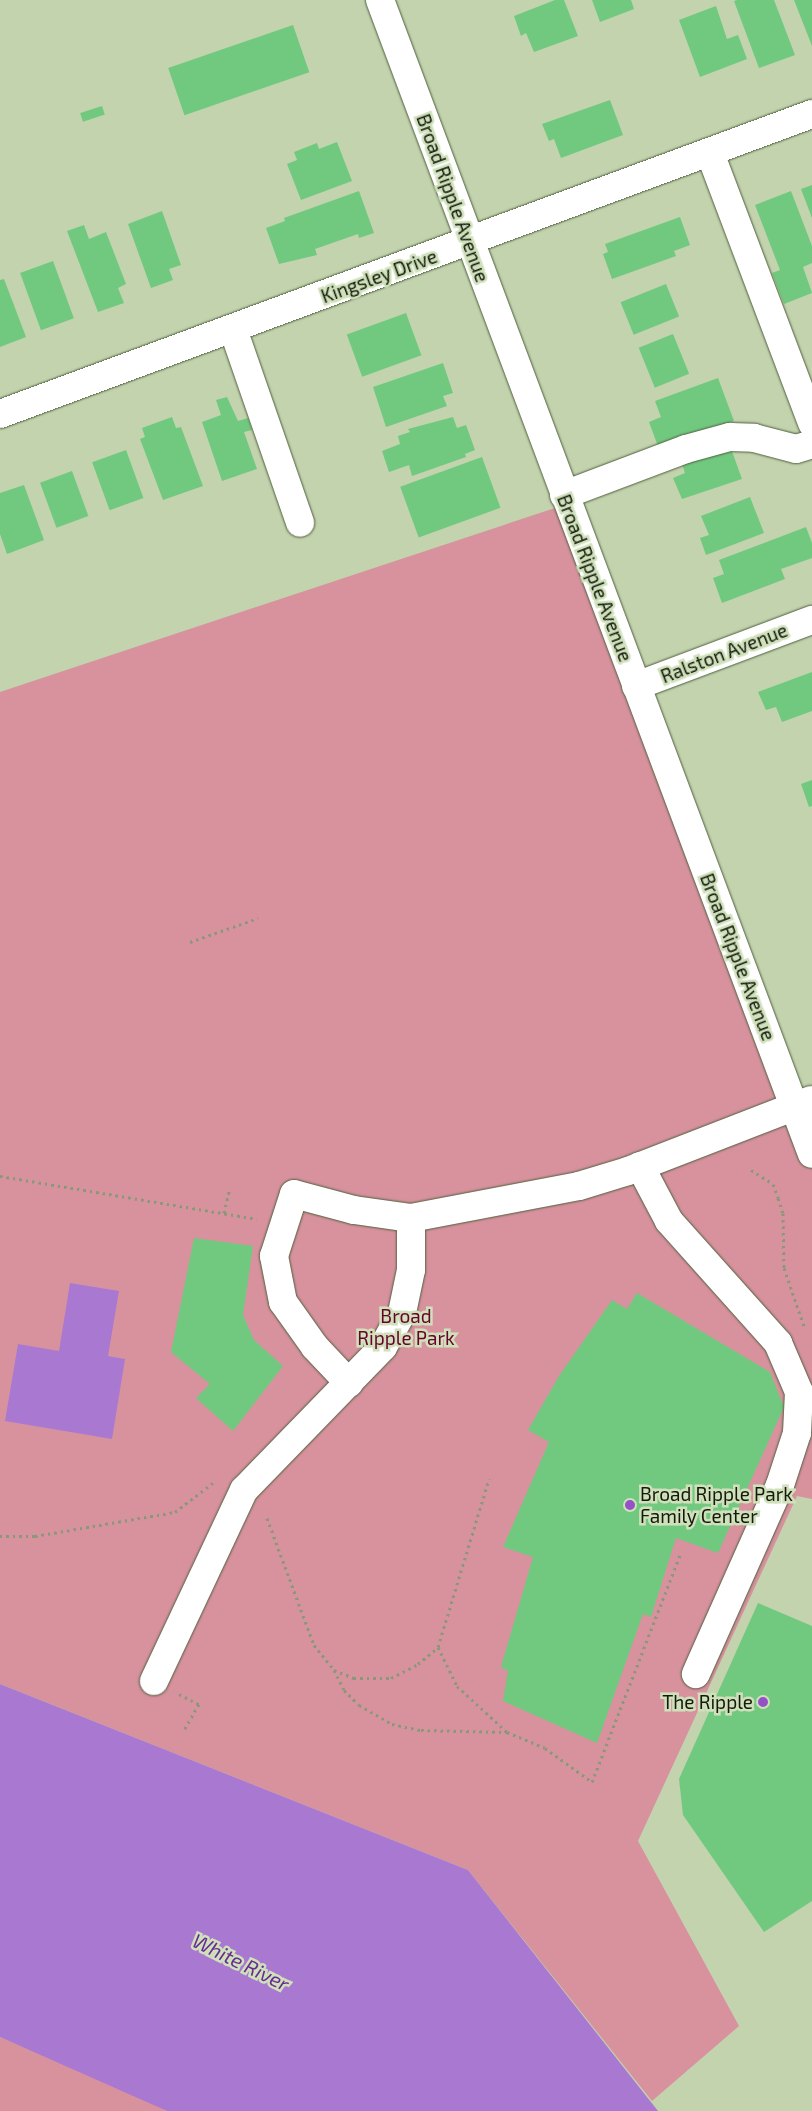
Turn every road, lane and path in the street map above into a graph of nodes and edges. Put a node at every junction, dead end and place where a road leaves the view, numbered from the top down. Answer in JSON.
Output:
{"nodes":[{"id":1,"x":380,"y":0,"type":"edge"},
{"id":2,"x":812,"y":114,"type":"edge"},
{"id":3,"x":710,"y":153,"type":"junction"},
{"id":4,"x":470,"y":243,"type":"junction"},
{"id":5,"x":233,"y":329,"type":"junction"},
{"id":6,"x":0,"y":414,"type":"edge"},
{"id":7,"x":812,"y":423,"type":"edge"},
{"id":8,"x":812,"y":444,"type":"edge"},
{"id":9,"x":564,"y":495,"type":"junction"},
{"id":10,"x":300,"y":523,"type":"dead end"},
{"id":11,"x":812,"y":620,"type":"edge"},
{"id":12,"x":636,"y":686,"type":"junction"},
{"id":13,"x":258,"y":918,"type":"dead end"},
{"id":14,"x":190,"y":942,"type":"dead end"},
{"id":15,"x":803,"y":1103,"type":"edge"},
{"id":16,"x":812,"y":1154,"type":"edge"},
{"id":17,"x":640,"y":1166,"type":"junction"},
{"id":18,"x":751,"y":1170,"type":"dead end"},
{"id":19,"x":0,"y":1176,"type":"edge"},
{"id":20,"x":229,"y":1191,"type":"dead end"},
{"id":21,"x":224,"y":1213,"type":"junction"},
{"id":22,"x":411,"y":1218,"type":"junction"},
{"id":23,"x":263,"y":1220,"type":"dead end"},
{"id":24,"x":806,"y":1330,"type":"dead end"},
{"id":25,"x":349,"y":1383,"type":"junction"},
{"id":26,"x":490,"y":1478,"type":"dead end"},
{"id":27,"x":217,"y":1480,"type":"dead end"},
{"id":28,"x":267,"y":1518,"type":"dead end"},
{"id":29,"x":0,"y":1536,"type":"edge"},
{"id":30,"x":681,"y":1553,"type":"dead end"},
{"id":31,"x":438,"y":1647,"type":"junction"},
{"id":32,"x":334,"y":1670,"type":"junction"},
{"id":33,"x":696,"y":1674,"type":"dead end"},
{"id":34,"x":154,"y":1681,"type":"joint"},
{"id":35,"x":183,"y":1732,"type":"dead end"},
{"id":36,"x":507,"y":1732,"type":"junction"}],
"edges":[{"from":1,"to":4,"type":"street","name":"Broad Ripple Avenue"},
{"from":2,"to":3,"type":"street","name":"Kingsley Drive"},
{"from":3,"to":4,"type":"street","name":"Kingsley Drive"},
{"from":3,"to":7,"type":"street"},
{"from":4,"to":5,"type":"street","name":"Kingsley Drive"},
{"from":4,"to":9,"type":"street","name":"Broad Ripple Avenue"},
{"from":5,"to":6,"type":"street","name":"Kingsley Drive"},
{"from":5,"to":10,"type":"street"},
{"from":8,"to":9,"type":"street"},
{"from":9,"to":12,"type":"street","name":"Broad Ripple Avenue"},
{"from":11,"to":12,"type":"street","name":"Ralston Avenue"},
{"from":12,"to":15,"type":"street","name":"Broad Ripple Avenue"},
{"from":13,"to":14,"type":"path"},
{"from":15,"to":16,"type":"street","name":"Broad Ripple Avenue"},
{"from":15,"to":17,"type":"street"},
{"from":17,"to":22,"type":"street"},
{"from":17,"to":33,"type":"street"},
{"from":18,"to":24,"type":"path"},
{"from":19,"to":21,"type":"path"},
{"from":20,"to":21,"type":"path"},
{"from":21,"to":23,"type":"path"},
{"from":22,"to":25,"type":"street"},
{"from":22,"to":25,"type":"street"},
{"from":25,"to":34,"type":"street"},
{"from":26,"to":31,"type":"path"},
{"from":27,"to":29,"type":"path"},
{"from":28,"to":32,"type":"path"},
{"from":30,"to":36,"type":"path"},
{"from":31,"to":32,"type":"path"},
{"from":31,"to":36,"type":"path"},
{"from":32,"to":36,"type":"path"},
{"from":34,"to":35,"type":"path"}]}
